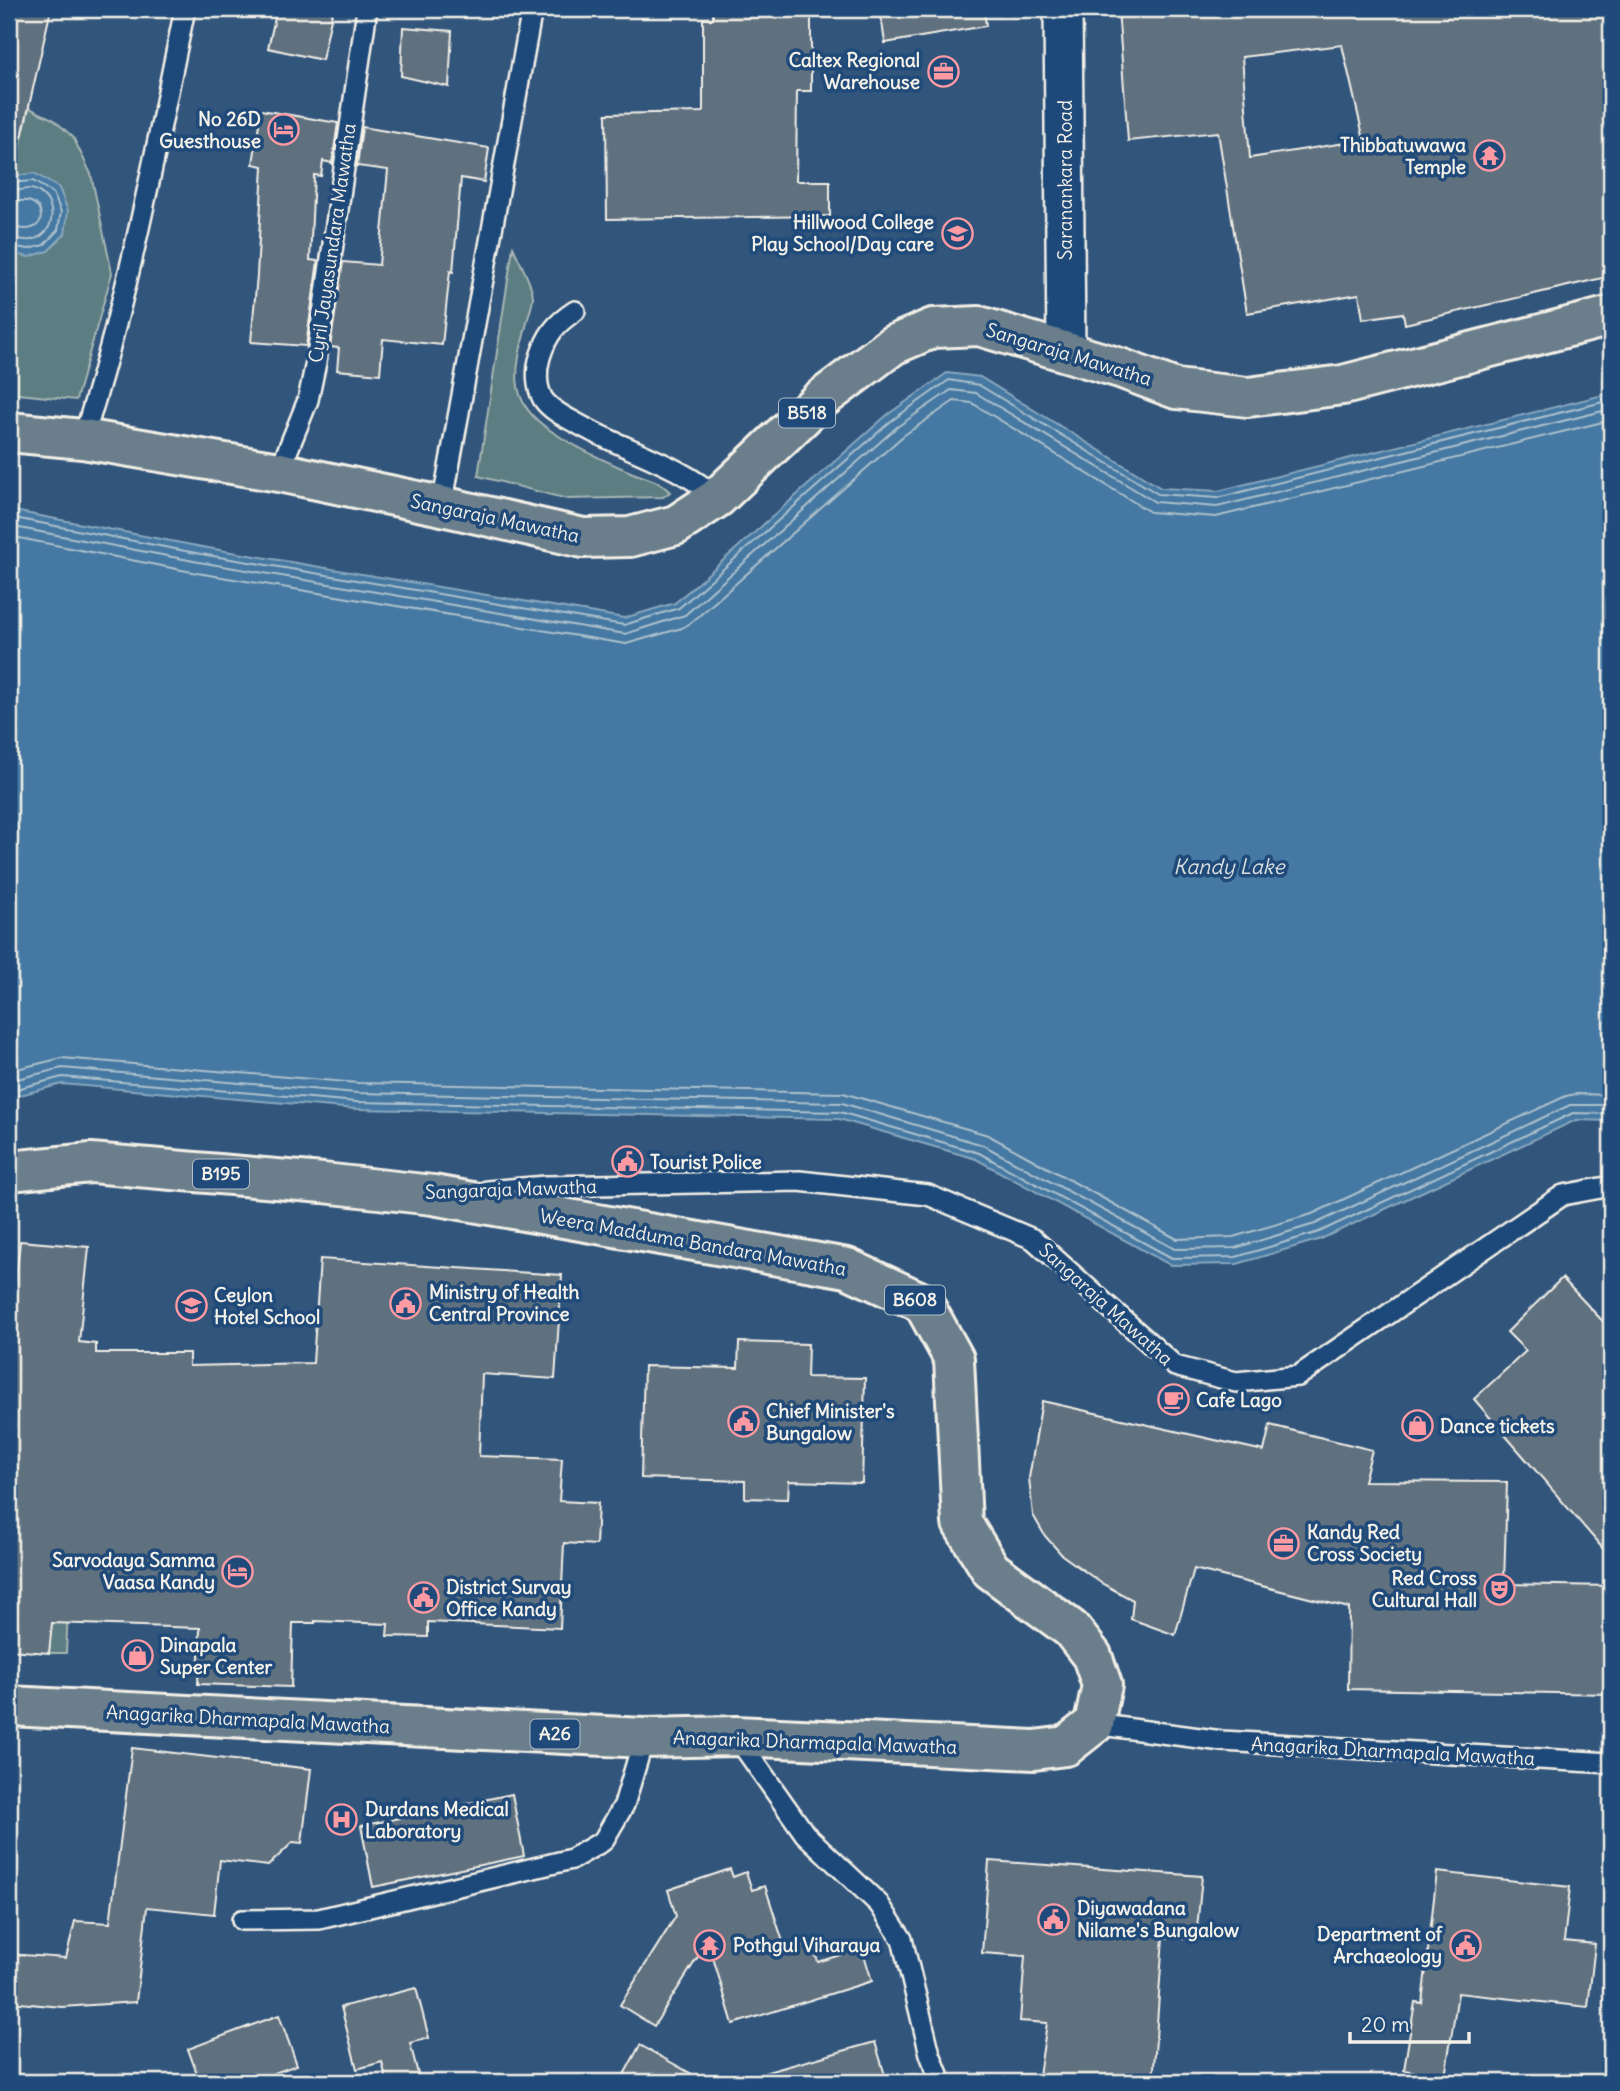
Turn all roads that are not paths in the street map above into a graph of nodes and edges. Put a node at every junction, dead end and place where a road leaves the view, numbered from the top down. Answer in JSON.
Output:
{"nodes":[{"id":1,"x":185,"y":9,"type":"edge"},
{"id":2,"x":367,"y":9,"type":"edge"},
{"id":3,"x":532,"y":9,"type":"edge"},
{"id":4,"x":1063,"y":9,"type":"edge"},
{"id":5,"x":575,"y":311,"type":"dead end"},
{"id":6,"x":1611,"y":316,"type":"edge"},
{"id":7,"x":1066,"y":352,"type":"junction"},
{"id":8,"x":9,"y":432,"type":"edge"},
{"id":9,"x":83,"y":439,"type":"junction"},
{"id":10,"x":279,"y":472,"type":"junction"},
{"id":11,"x":717,"y":498,"type":"junction"},
{"id":12,"x":442,"y":506,"type":"junction"},
{"id":13,"x":9,"y":1171,"type":"edge"},
{"id":14,"x":1611,"y":1186,"type":"edge"},
{"id":15,"x":433,"y":1195,"type":"junction"},
{"id":16,"x":9,"y":1706,"type":"edge"},
{"id":17,"x":1094,"y":1724,"type":"junction"},
{"id":18,"x":736,"y":1736,"type":"junction"},
{"id":19,"x":644,"y":1738,"type":"junction"},
{"id":20,"x":1611,"y":1763,"type":"edge"},
{"id":21,"x":242,"y":1920,"type":"dead end"},
{"id":22,"x":941,"y":2082,"type":"edge"}],
"edges":[{"from":1,"to":9,"type":"lane"},
{"from":2,"to":10,"type":"lane","name":"Cyril Jayasundara Mawatha"},
{"from":3,"to":12,"type":"lane"},
{"from":4,"to":7,"type":"street","name":"Saranankara Road"},
{"from":5,"to":11,"type":"lane"},
{"from":6,"to":7,"type":"main road","name":"Sangaraja Mawatha","number":"B518"},
{"from":7,"to":11,"type":"main road","name":"Sangaraja Mawatha","number":"B518"},
{"from":8,"to":9,"type":"main road","name":"Sangaraja Mawatha","number":"B518"},
{"from":9,"to":10,"type":"main road","name":"Sangaraja Mawatha","number":"B518"},
{"from":10,"to":12,"type":"main road","name":"Sangaraja Mawatha","number":"B518"},
{"from":11,"to":12,"type":"main road","name":"Sangaraja Mawatha","number":"B518"},
{"from":13,"to":15,"type":"main road","name":"Sangaraja Mawatha","number":"B195"},
{"from":14,"to":15,"type":"lane","name":"Sangaraja Mawatha"},
{"from":15,"to":17,"type":"main road","name":"Weera Madduma Bandara Mawatha","number":"B608"},
{"from":16,"to":19,"type":"main road","name":"Anagarika Dharmapala Mawatha","number":"A26"},
{"from":17,"to":18,"type":"main road","name":"Anagarika Dharmapala Mawatha","number":"A26"},
{"from":17,"to":20,"type":"lane","name":"Anagarika Dharmapala Mawatha"},
{"from":18,"to":19,"type":"main road","name":"Anagarika Dharmapala Mawatha","number":"A26"},
{"from":18,"to":22,"type":"lane"},
{"from":19,"to":21,"type":"lane"}]}
